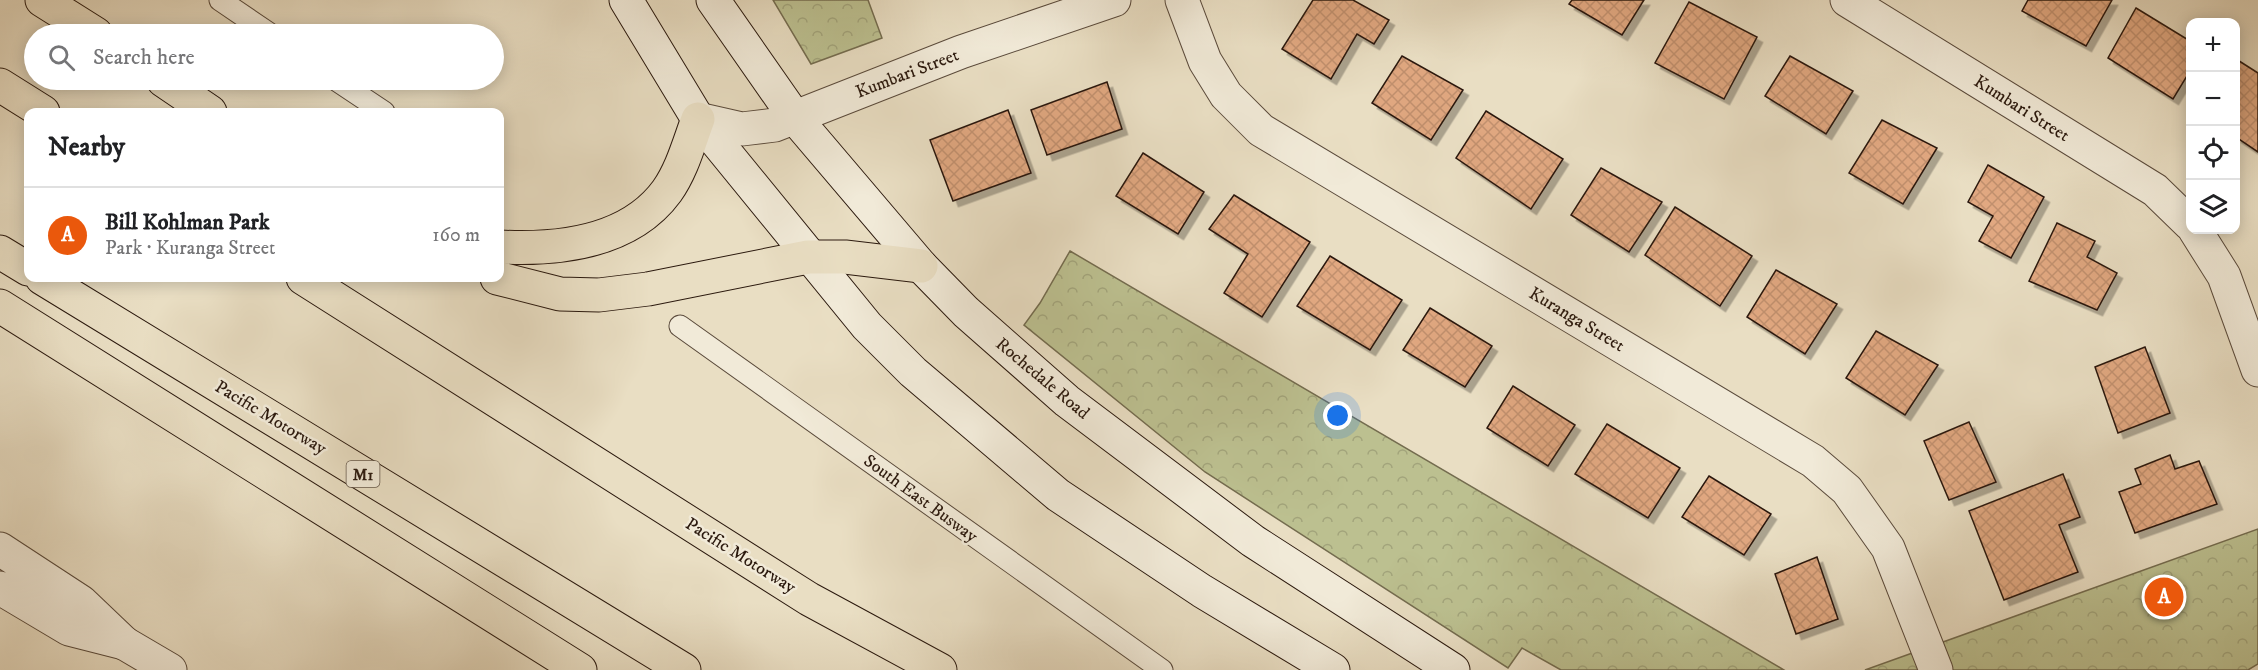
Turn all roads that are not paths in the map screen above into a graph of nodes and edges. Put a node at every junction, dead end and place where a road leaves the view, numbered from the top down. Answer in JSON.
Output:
{"nodes":[{"id":1,"x":42,"y":0,"type":"edge"},
{"id":2,"x":220,"y":0,"type":"edge"},
{"id":3,"x":626,"y":0,"type":"edge"},
{"id":4,"x":713,"y":0,"type":"edge"},
{"id":5,"x":1114,"y":0,"type":"edge"},
{"id":6,"x":1182,"y":0,"type":"edge"},
{"id":7,"x":1847,"y":0,"type":"edge"},
{"id":8,"x":1036,"y":11,"type":"edge"},
{"id":9,"x":80,"y":24,"type":"edge"},
{"id":10,"x":255,"y":24,"type":"edge"},
{"id":11,"x":0,"y":85,"type":"edge"},
{"id":12,"x":178,"y":90,"type":"edge"},
{"id":13,"x":351,"y":90,"type":"edge"},
{"id":14,"x":37,"y":108,"type":"edge"},
{"id":15,"x":204,"y":108,"type":"edge"},
{"id":16,"x":378,"y":108,"type":"edge"},
{"id":17,"x":698,"y":119,"type":"junction"},
{"id":18,"x":796,"y":119,"type":"junction"},
{"id":19,"x":2186,"y":220,"type":"edge"},
{"id":20,"x":2198,"y":234,"type":"edge"},
{"id":21,"x":504,"y":247,"type":"edge"},
{"id":22,"x":0,"y":252,"type":"edge"},
{"id":23,"x":808,"y":257,"type":"junction"},
{"id":24,"x":921,"y":266,"type":"junction"},
{"id":25,"x":24,"y":267,"type":"edge"},
{"id":26,"x":504,"y":280,"type":"edge"},
{"id":27,"x":49,"y":282,"type":"edge"},
{"id":28,"x":309,"y":282,"type":"edge"},
{"id":29,"x":0,"y":306,"type":"edge"},
{"id":30,"x":680,"y":326,"type":"dead end"},
{"id":31,"x":2258,"y":370,"type":"edge"},
{"id":32,"x":0,"y":549,"type":"edge"},
{"id":33,"x":0,"y":588,"type":"edge"},
{"id":34,"x":124,"y":643,"type":"junction"},
{"id":35,"x":170,"y":670,"type":"edge"},
{"id":36,"x":580,"y":670,"type":"edge"},
{"id":37,"x":684,"y":670,"type":"edge"},
{"id":38,"x":940,"y":670,"type":"edge"},
{"id":39,"x":1162,"y":670,"type":"edge"},
{"id":40,"x":1333,"y":670,"type":"edge"},
{"id":41,"x":1453,"y":670,"type":"edge"},
{"id":42,"x":1936,"y":670,"type":"edge"}],
"edges":[{"from":1,"to":9,"type":"highway"},
{"from":2,"to":10,"type":"lane"},
{"from":3,"to":17,"type":"street"},
{"from":4,"to":18,"type":"street","name":"Rochedale Road"},
{"from":5,"to":8,"type":"street","name":"Kumbari Street"},
{"from":6,"to":42,"type":"street","name":"Kuranga Street"},
{"from":7,"to":19,"type":"street","name":"Kumbari Street"},
{"from":8,"to":18,"type":"street","name":"Kumbari Street"},
{"from":11,"to":14,"type":"highway"},
{"from":12,"to":15,"type":"highway"},
{"from":13,"to":16,"type":"lane"},
{"from":17,"to":18,"type":"street","name":"Kumbari Street"},
{"from":17,"to":21,"type":"highway"},
{"from":17,"to":23,"type":"street"},
{"from":18,"to":24,"type":"street","name":"Rochedale Road"},
{"from":20,"to":31,"type":"street"},
{"from":22,"to":25,"type":"highway"},
{"from":23,"to":24,"type":"highway"},
{"from":23,"to":26,"type":"highway"},
{"from":23,"to":40,"type":"street"},
{"from":24,"to":41,"type":"street","name":"Rochedale Road"},
{"from":27,"to":37,"type":"highway","name":"Pacific Motorway","number":"M1"},
{"from":28,"to":38,"type":"highway","name":"Pacific Motorway"},
{"from":29,"to":36,"type":"highway"},
{"from":30,"to":39,"type":"lane","name":"South East Busway"},
{"from":32,"to":34,"type":"street"},
{"from":33,"to":34,"type":"street"},
{"from":34,"to":35,"type":"street"}]}
